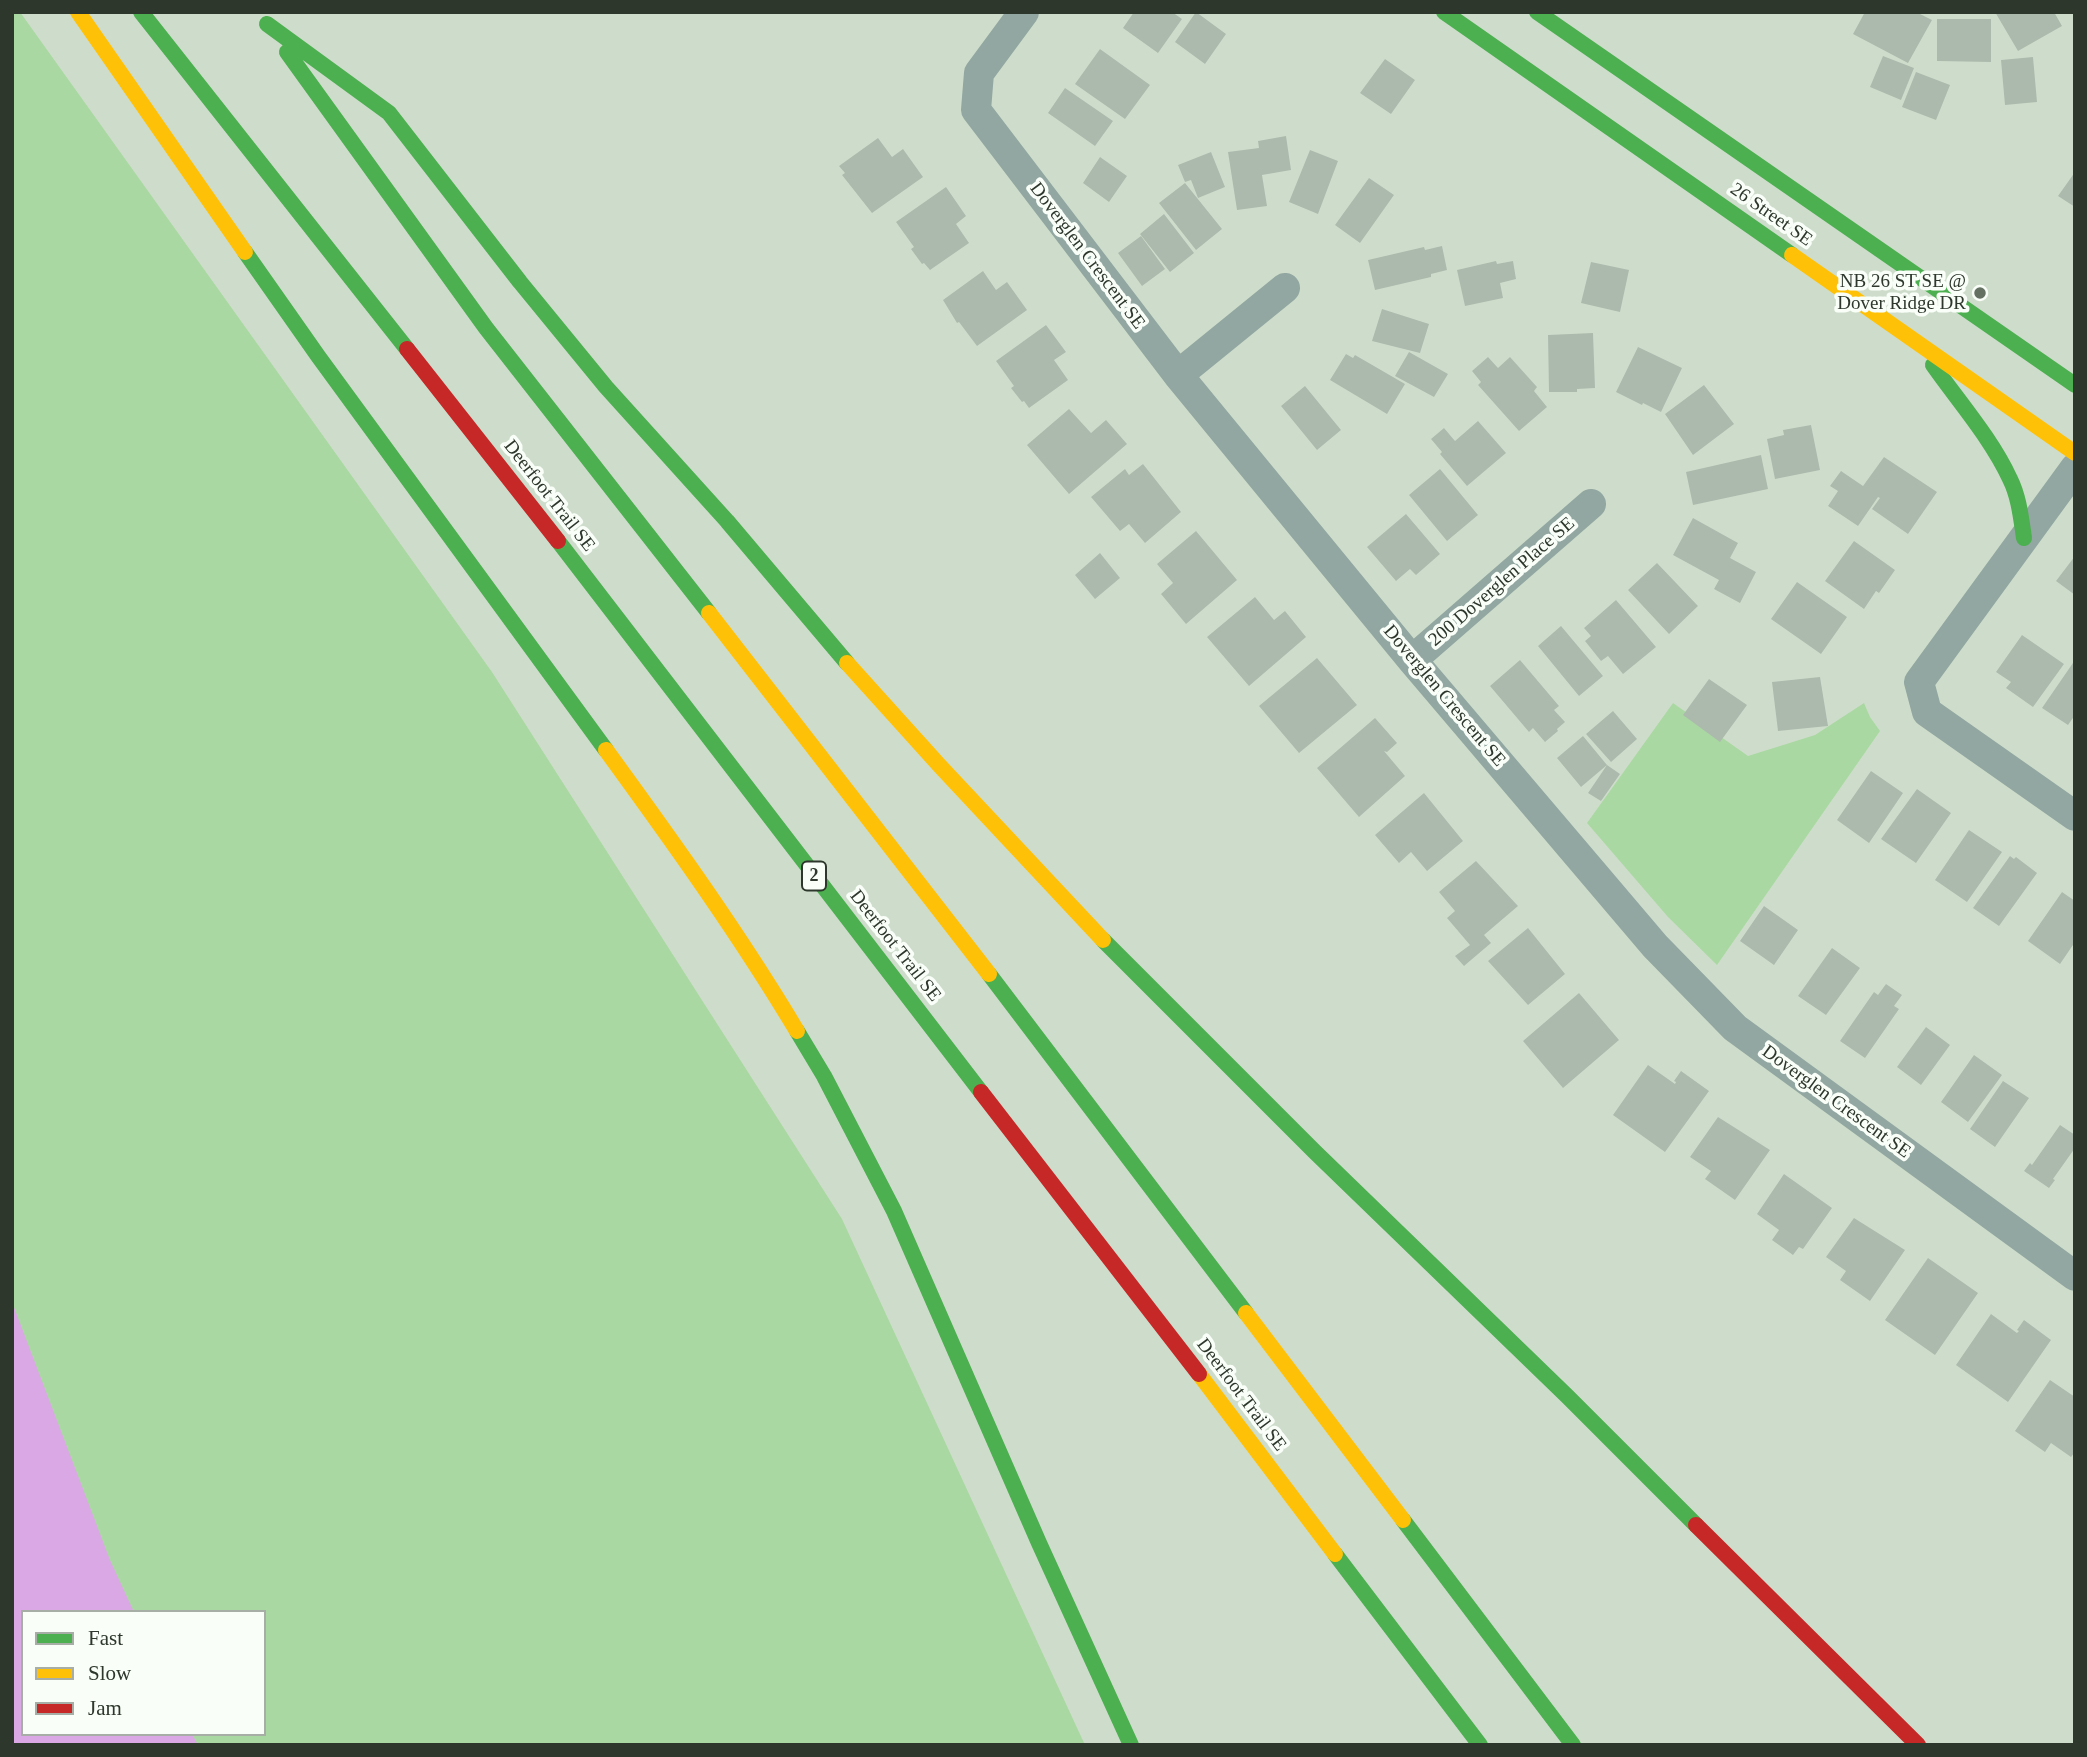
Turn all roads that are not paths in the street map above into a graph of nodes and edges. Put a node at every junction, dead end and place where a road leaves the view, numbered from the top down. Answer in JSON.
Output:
{"nodes":[{"id":1,"x":78,"y":12,"type":"edge"},
{"id":2,"x":141,"y":12,"type":"edge"},
{"id":3,"x":1024,"y":12,"type":"edge"},
{"id":4,"x":1444,"y":12,"type":"edge"},
{"id":5,"x":1537,"y":12,"type":"edge"},
{"id":6,"x":263,"y":18,"type":"edge"},
{"id":7,"x":1285,"y":288,"type":"dead end"},
{"id":8,"x":1918,"y":344,"type":"junction"},
{"id":9,"x":1178,"y":375,"type":"junction"},
{"id":10,"x":2075,"y":385,"type":"edge"},
{"id":11,"x":2075,"y":453,"type":"edge"},
{"id":12,"x":2075,"y":468,"type":"edge"},
{"id":13,"x":1591,"y":503,"type":"dead end"},
{"id":14,"x":2024,"y":538,"type":"junction"},
{"id":15,"x":1412,"y":660,"type":"junction"},
{"id":16,"x":2075,"y":816,"type":"edge"},
{"id":17,"x":2075,"y":1276,"type":"edge"},
{"id":18,"x":1130,"y":1745,"type":"edge"},
{"id":19,"x":1480,"y":1745,"type":"edge"},
{"id":20,"x":1573,"y":1745,"type":"edge"},
{"id":21,"x":1918,"y":1745,"type":"edge"}],
"edges":[{"from":1,"to":18,"type":"main road"},
{"from":2,"to":19,"type":"main road","name":"Deerfoot Trail SE","number":"2"},
{"from":3,"to":9,"type":"street","name":"Doverglen Crescent SE"},
{"from":4,"to":8,"type":"main road","name":"26 Street SE"},
{"from":5,"to":10,"type":"main road","name":"26 Street SE"},
{"from":6,"to":20,"type":"main road"},
{"from":6,"to":21,"type":"main road"},
{"from":7,"to":9,"type":"street"},
{"from":8,"to":11,"type":"main road","name":"26 Street SE"},
{"from":8,"to":14,"type":"main road"},
{"from":9,"to":15,"type":"street","name":"Doverglen Crescent SE"},
{"from":12,"to":14,"type":"street"},
{"from":13,"to":15,"type":"street","name":"200 Doverglen Place SE"},
{"from":14,"to":16,"type":"street"},
{"from":15,"to":17,"type":"street","name":"Doverglen Crescent SE"}]}
